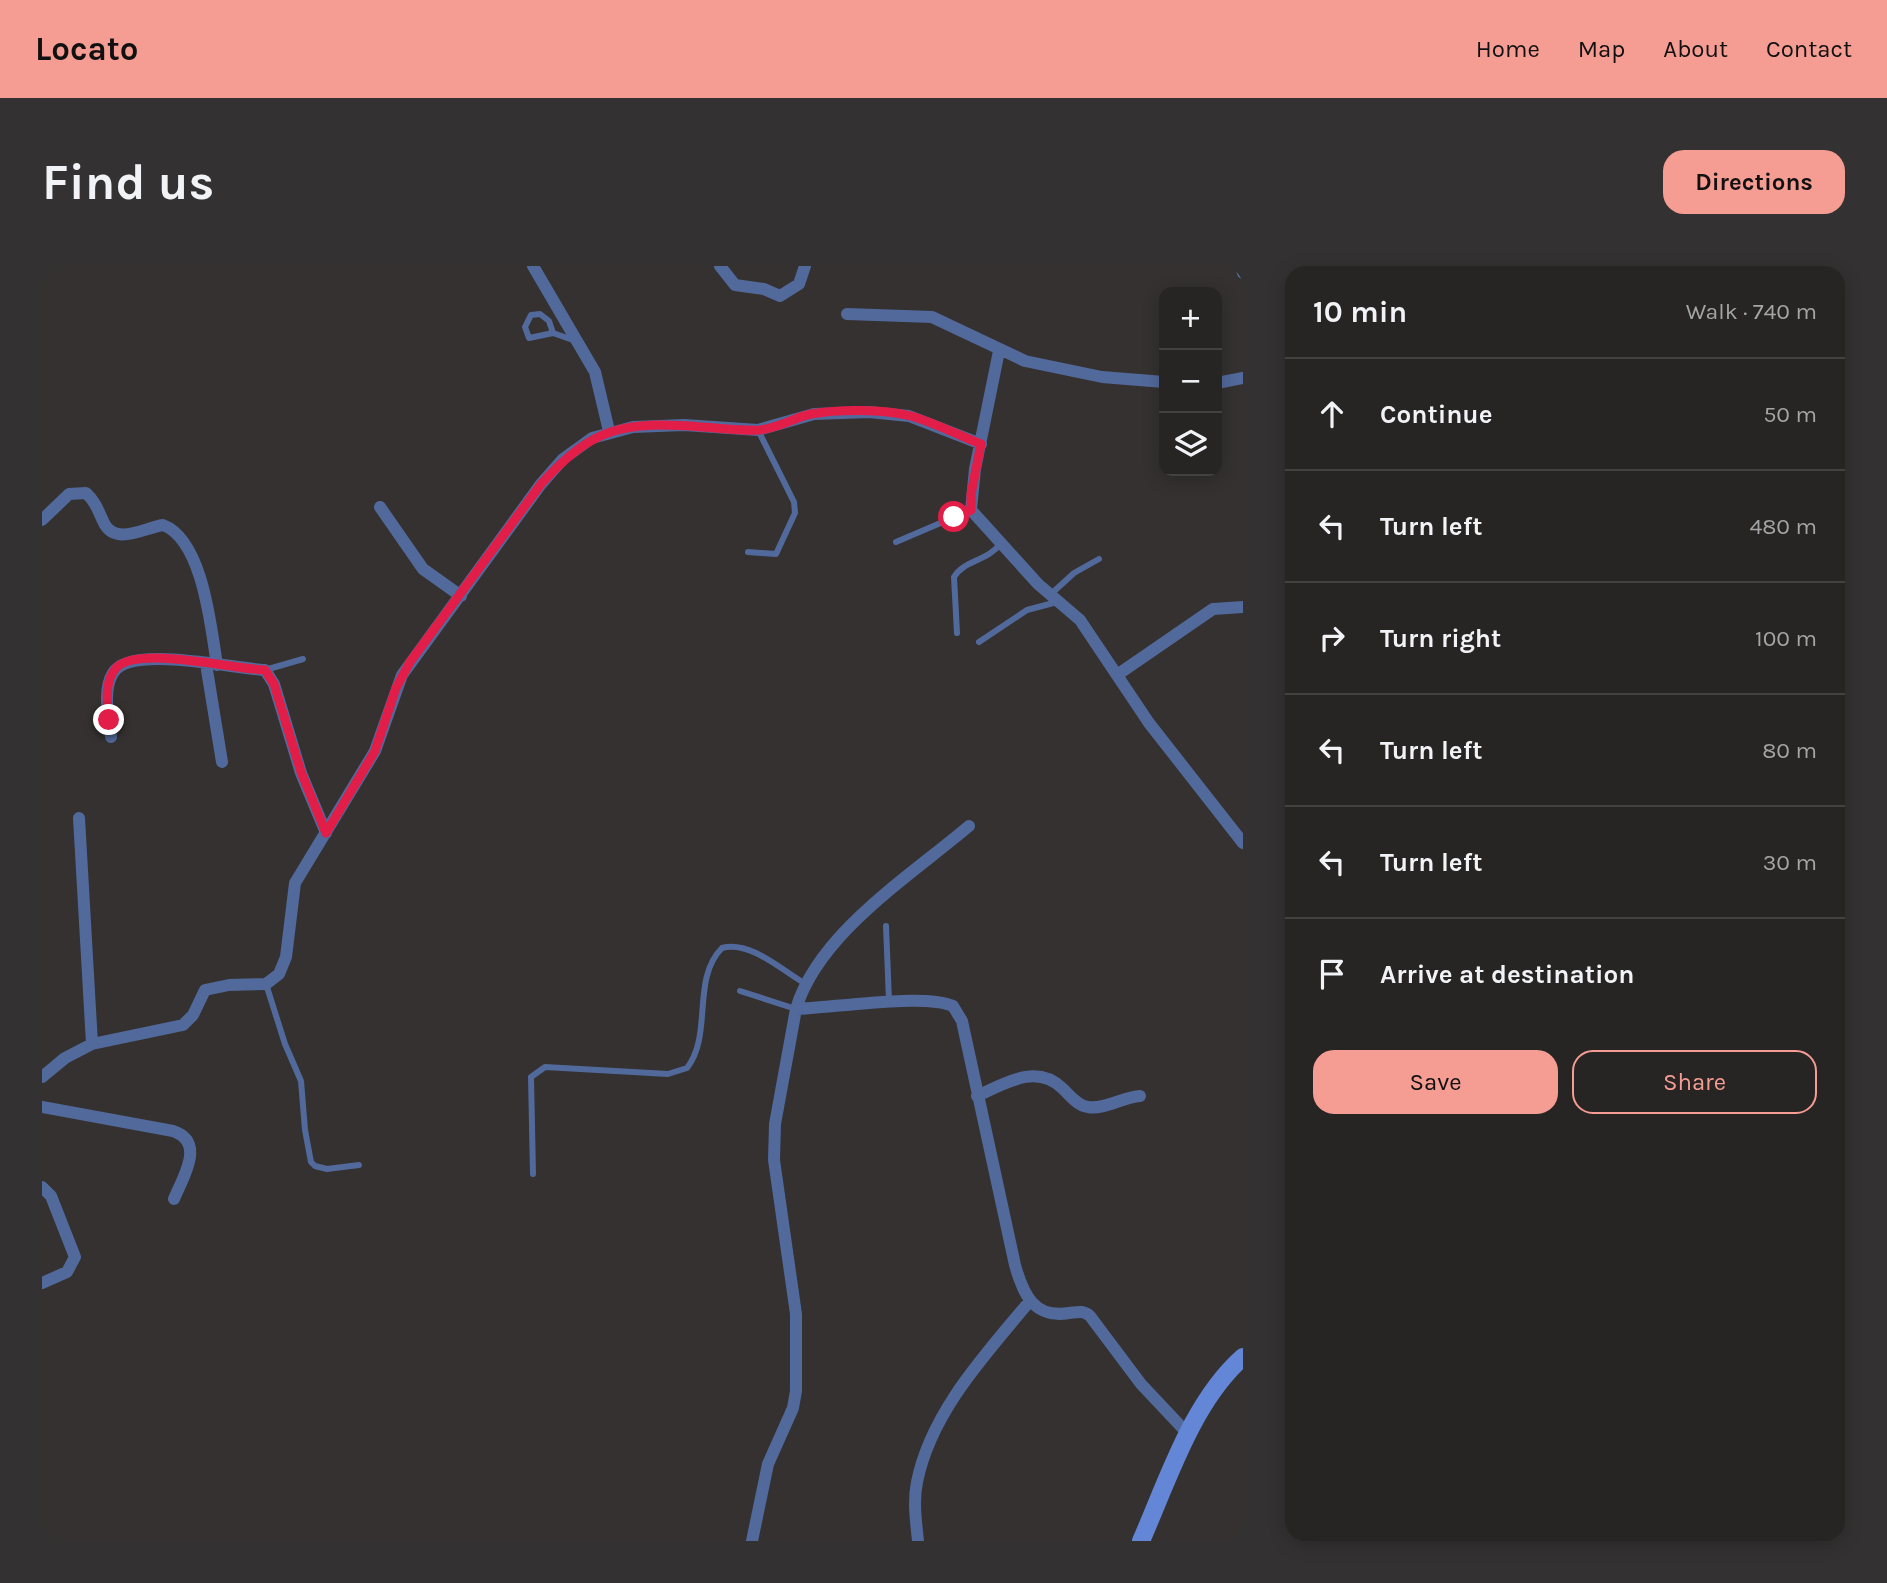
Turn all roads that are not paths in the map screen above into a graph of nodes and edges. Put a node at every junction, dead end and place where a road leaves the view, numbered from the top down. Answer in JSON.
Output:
{"nodes":[{"id":1,"x":720,"y":266,"type":"edge"},
{"id":2,"x":805,"y":266,"type":"edge"},
{"id":3,"x":1241,"y":266,"type":"edge"},
{"id":4,"x":537,"y":268,"type":"edge"},
{"id":5,"x":1243,"y":273,"type":"edge"},
{"id":6,"x":847,"y":314,"type":"dead end"},
{"id":7,"x":553,"y":333,"type":"junction"},
{"id":8,"x":578,"y":341,"type":"junction"},
{"id":9,"x":999,"y":351,"type":"junction"},
{"id":10,"x":1243,"y":378,"type":"edge"},
{"id":11,"x":1159,"y":381,"type":"edge"},
{"id":12,"x":1222,"y":382,"type":"edge"},
{"id":13,"x":758,"y":430,"type":"junction"},
{"id":14,"x":609,"y":431,"type":"junction"},
{"id":15,"x":981,"y":444,"type":"junction"},
{"id":16,"x":380,"y":507,"type":"dead end"},
{"id":17,"x":971,"y":510,"type":"junction"},
{"id":18,"x":42,"y":520,"type":"edge"},
{"id":19,"x":896,"y":542,"type":"dead end"},
{"id":20,"x":1000,"y":544,"type":"junction"},
{"id":21,"x":748,"y":552,"type":"dead end"},
{"id":22,"x":1099,"y":559,"type":"dead end"},
{"id":23,"x":461,"y":596,"type":"junction"},
{"id":24,"x":1056,"y":598,"type":"junction"},
{"id":25,"x":1243,"y":607,"type":"edge"},
{"id":26,"x":957,"y":633,"type":"dead end"},
{"id":27,"x":979,"y":642,"type":"dead end"},
{"id":28,"x":303,"y":659,"type":"dead end"},
{"id":29,"x":211,"y":665,"type":"junction"},
{"id":30,"x":265,"y":670,"type":"junction"},
{"id":31,"x":1117,"y":675,"type":"junction"},
{"id":32,"x":111,"y":737,"type":"dead end"},
{"id":33,"x":222,"y":762,"type":"dead end"},
{"id":34,"x":79,"y":818,"type":"dead end"},
{"id":35,"x":969,"y":827,"type":"dead end"},
{"id":36,"x":326,"y":833,"type":"junction"},
{"id":37,"x":1243,"y":843,"type":"edge"},
{"id":38,"x":887,"y":926,"type":"dead end"},
{"id":39,"x":804,"y":983,"type":"junction"},
{"id":40,"x":266,"y":985,"type":"junction"},
{"id":41,"x":740,"y":991,"type":"dead end"},
{"id":42,"x":889,"y":1003,"type":"junction"},
{"id":43,"x":796,"y":1009,"type":"junction"},
{"id":44,"x":92,"y":1044,"type":"junction"},
{"id":45,"x":42,"y":1077,"type":"edge"},
{"id":46,"x":977,"y":1096,"type":"junction"},
{"id":47,"x":1140,"y":1096,"type":"dead end"},
{"id":48,"x":42,"y":1107,"type":"edge"},
{"id":49,"x":359,"y":1165,"type":"dead end"},
{"id":50,"x":533,"y":1174,"type":"dead end"},
{"id":51,"x":42,"y":1187,"type":"edge"},
{"id":52,"x":174,"y":1199,"type":"dead end"},
{"id":53,"x":42,"y":1283,"type":"edge"},
{"id":54,"x":1030,"y":1302,"type":"junction"},
{"id":55,"x":1243,"y":1357,"type":"edge"},
{"id":56,"x":1189,"y":1435,"type":"junction"},
{"id":57,"x":752,"y":1541,"type":"edge"},
{"id":58,"x":918,"y":1541,"type":"edge"},
{"id":59,"x":1141,"y":1541,"type":"edge"}],
"edges":[{"from":1,"to":2,"type":"street"},
{"from":3,"to":5,"type":"street"},
{"from":4,"to":8,"type":"street"},
{"from":6,"to":9,"type":"street"},
{"from":7,"to":7,"type":"lane"},
{"from":7,"to":8,"type":"lane"},
{"from":8,"to":14,"type":"street"},
{"from":9,"to":11,"type":"street"},
{"from":9,"to":15,"type":"street"},
{"from":10,"to":12,"type":"street"},
{"from":13,"to":14,"type":"street"},
{"from":13,"to":15,"type":"street"},
{"from":13,"to":21,"type":"lane"},
{"from":14,"to":23,"type":"street"},
{"from":15,"to":17,"type":"street"},
{"from":16,"to":23,"type":"street"},
{"from":17,"to":19,"type":"lane"},
{"from":17,"to":20,"type":"street"},
{"from":18,"to":29,"type":"street"},
{"from":20,"to":24,"type":"street"},
{"from":20,"to":26,"type":"lane"},
{"from":22,"to":24,"type":"lane"},
{"from":23,"to":36,"type":"street"},
{"from":24,"to":27,"type":"lane"},
{"from":24,"to":31,"type":"street"},
{"from":25,"to":31,"type":"street"},
{"from":28,"to":30,"type":"lane"},
{"from":29,"to":30,"type":"street"},
{"from":29,"to":32,"type":"street"},
{"from":29,"to":33,"type":"street"},
{"from":30,"to":36,"type":"street"},
{"from":31,"to":37,"type":"street"},
{"from":34,"to":44,"type":"street"},
{"from":35,"to":39,"type":"street"},
{"from":36,"to":40,"type":"street"},
{"from":38,"to":42,"type":"lane"},
{"from":39,"to":43,"type":"street"},
{"from":39,"to":50,"type":"lane"},
{"from":40,"to":44,"type":"street"},
{"from":40,"to":49,"type":"lane"},
{"from":41,"to":43,"type":"lane"},
{"from":42,"to":43,"type":"street"},
{"from":42,"to":46,"type":"street"},
{"from":43,"to":57,"type":"street"},
{"from":44,"to":45,"type":"street"},
{"from":46,"to":47,"type":"street"},
{"from":46,"to":54,"type":"street"},
{"from":48,"to":52,"type":"street"},
{"from":51,"to":53,"type":"street"},
{"from":54,"to":56,"type":"street"},
{"from":54,"to":58,"type":"street"},
{"from":55,"to":56,"type":"main road"},
{"from":56,"to":59,"type":"main road"}]}
